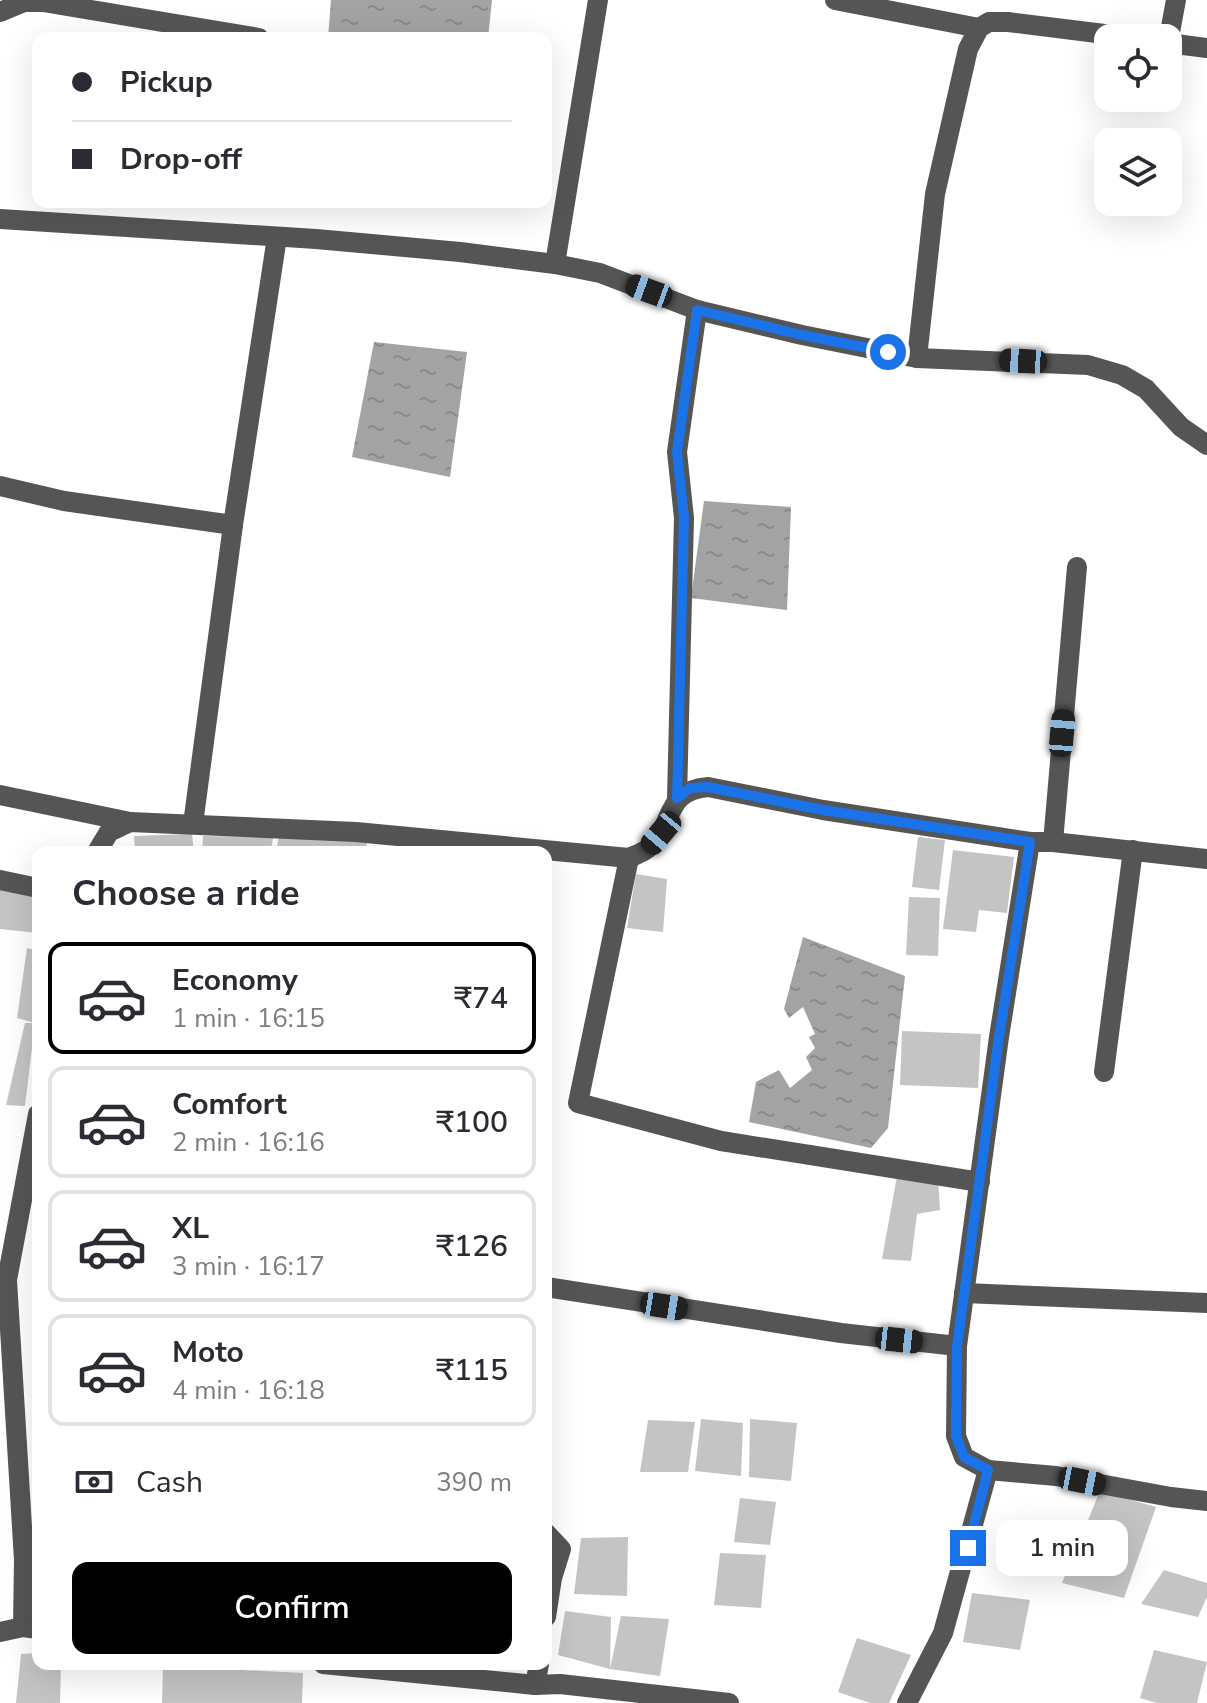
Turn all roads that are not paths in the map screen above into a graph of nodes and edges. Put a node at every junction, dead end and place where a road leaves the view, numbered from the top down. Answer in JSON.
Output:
{"nodes":[{"id":1,"x":598,"y":0,"type":"edge"},
{"id":2,"x":835,"y":0,"type":"edge"},
{"id":3,"x":1176,"y":0,"type":"edge"},
{"id":4,"x":0,"y":12,"type":"edge"},
{"id":5,"x":1172,"y":24,"type":"edge"},
{"id":6,"x":979,"y":28,"type":"junction"},
{"id":7,"x":223,"y":32,"type":"edge"},
{"id":8,"x":1094,"y":33,"type":"edge"},
{"id":9,"x":1182,"y":45,"type":"edge"},
{"id":10,"x":1207,"y":48,"type":"edge"},
{"id":11,"x":0,"y":219,"type":"edge"},
{"id":12,"x":277,"y":237,"type":"junction"},
{"id":13,"x":555,"y":264,"type":"junction"},
{"id":14,"x":697,"y":310,"type":"junction"},
{"id":15,"x":917,"y":358,"type":"junction"},
{"id":16,"x":1207,"y":445,"type":"edge"},
{"id":17,"x":0,"y":486,"type":"edge"},
{"id":18,"x":233,"y":525,"type":"junction"},
{"id":19,"x":1077,"y":567,"type":"dead end"},
{"id":20,"x":0,"y":795,"type":"edge"},
{"id":21,"x":677,"y":798,"type":"junction"},
{"id":22,"x":130,"y":822,"type":"junction"},
{"id":23,"x":193,"y":824,"type":"junction"},
{"id":24,"x":1030,"y":842,"type":"junction"},
{"id":25,"x":1053,"y":842,"type":"junction"},
{"id":26,"x":101,"y":846,"type":"edge"},
{"id":27,"x":503,"y":846,"type":"edge"},
{"id":28,"x":1133,"y":850,"type":"junction"},
{"id":29,"x":552,"y":851,"type":"edge"},
{"id":30,"x":629,"y":858,"type":"junction"},
{"id":31,"x":1207,"y":859,"type":"edge"},
{"id":32,"x":0,"y":880,"type":"edge"},
{"id":33,"x":32,"y":887,"type":"edge"},
{"id":34,"x":1104,"y":1072,"type":"dead end"},
{"id":35,"x":32,"y":1146,"type":"edge"},
{"id":36,"x":980,"y":1182,"type":"junction"},
{"id":37,"x":552,"y":1288,"type":"edge"},
{"id":38,"x":964,"y":1293,"type":"junction"},
{"id":39,"x":1207,"y":1303,"type":"edge"},
{"id":40,"x":957,"y":1346,"type":"junction"},
{"id":41,"x":988,"y":1470,"type":"junction"},
{"id":42,"x":1207,"y":1501,"type":"edge"},
{"id":43,"x":552,"y":1539,"type":"edge"},
{"id":44,"x":552,"y":1578,"type":"edge"},
{"id":45,"x":31,"y":1628,"type":"edge"},
{"id":46,"x":0,"y":1632,"type":"edge"},
{"id":47,"x":384,"y":1670,"type":"edge"},
{"id":48,"x":538,"y":1670,"type":"edge"},
{"id":49,"x":535,"y":1685,"type":"junction"},
{"id":50,"x":559,"y":1693,"type":"edge"},
{"id":51,"x":676,"y":1700,"type":"edge"},
{"id":52,"x":729,"y":1703,"type":"edge"},
{"id":53,"x":907,"y":1703,"type":"edge"}],
"edges":[{"from":1,"to":13,"type":"street"},
{"from":2,"to":6,"type":"street"},
{"from":3,"to":5,"type":"street"},
{"from":4,"to":7,"type":"street"},
{"from":6,"to":8,"type":"street"},
{"from":6,"to":15,"type":"street"},
{"from":9,"to":10,"type":"street"},
{"from":11,"to":12,"type":"street"},
{"from":12,"to":13,"type":"street"},
{"from":12,"to":18,"type":"street"},
{"from":13,"to":14,"type":"street"},
{"from":14,"to":15,"type":"street"},
{"from":14,"to":21,"type":"street"},
{"from":15,"to":16,"type":"street"},
{"from":17,"to":18,"type":"street"},
{"from":18,"to":23,"type":"street"},
{"from":19,"to":25,"type":"street"},
{"from":20,"to":22,"type":"street"},
{"from":21,"to":24,"type":"street"},
{"from":21,"to":30,"type":"street"},
{"from":22,"to":23,"type":"street"},
{"from":22,"to":26,"type":"street"},
{"from":23,"to":27,"type":"street"},
{"from":24,"to":25,"type":"street"},
{"from":24,"to":36,"type":"street"},
{"from":25,"to":28,"type":"street"},
{"from":28,"to":31,"type":"street"},
{"from":28,"to":34,"type":"street"},
{"from":29,"to":30,"type":"street"},
{"from":30,"to":36,"type":"street"},
{"from":32,"to":33,"type":"street"},
{"from":35,"to":45,"type":"street"},
{"from":36,"to":38,"type":"street"},
{"from":37,"to":40,"type":"street"},
{"from":38,"to":39,"type":"street"},
{"from":38,"to":40,"type":"street"},
{"from":40,"to":41,"type":"street"},
{"from":41,"to":42,"type":"street"},
{"from":41,"to":53,"type":"street"},
{"from":43,"to":44,"type":"street"},
{"from":45,"to":46,"type":"street"},
{"from":47,"to":49,"type":"street"},
{"from":48,"to":49,"type":"street"},
{"from":49,"to":50,"type":"street"},
{"from":50,"to":51,"type":"street"},
{"from":51,"to":52,"type":"street"}]}
